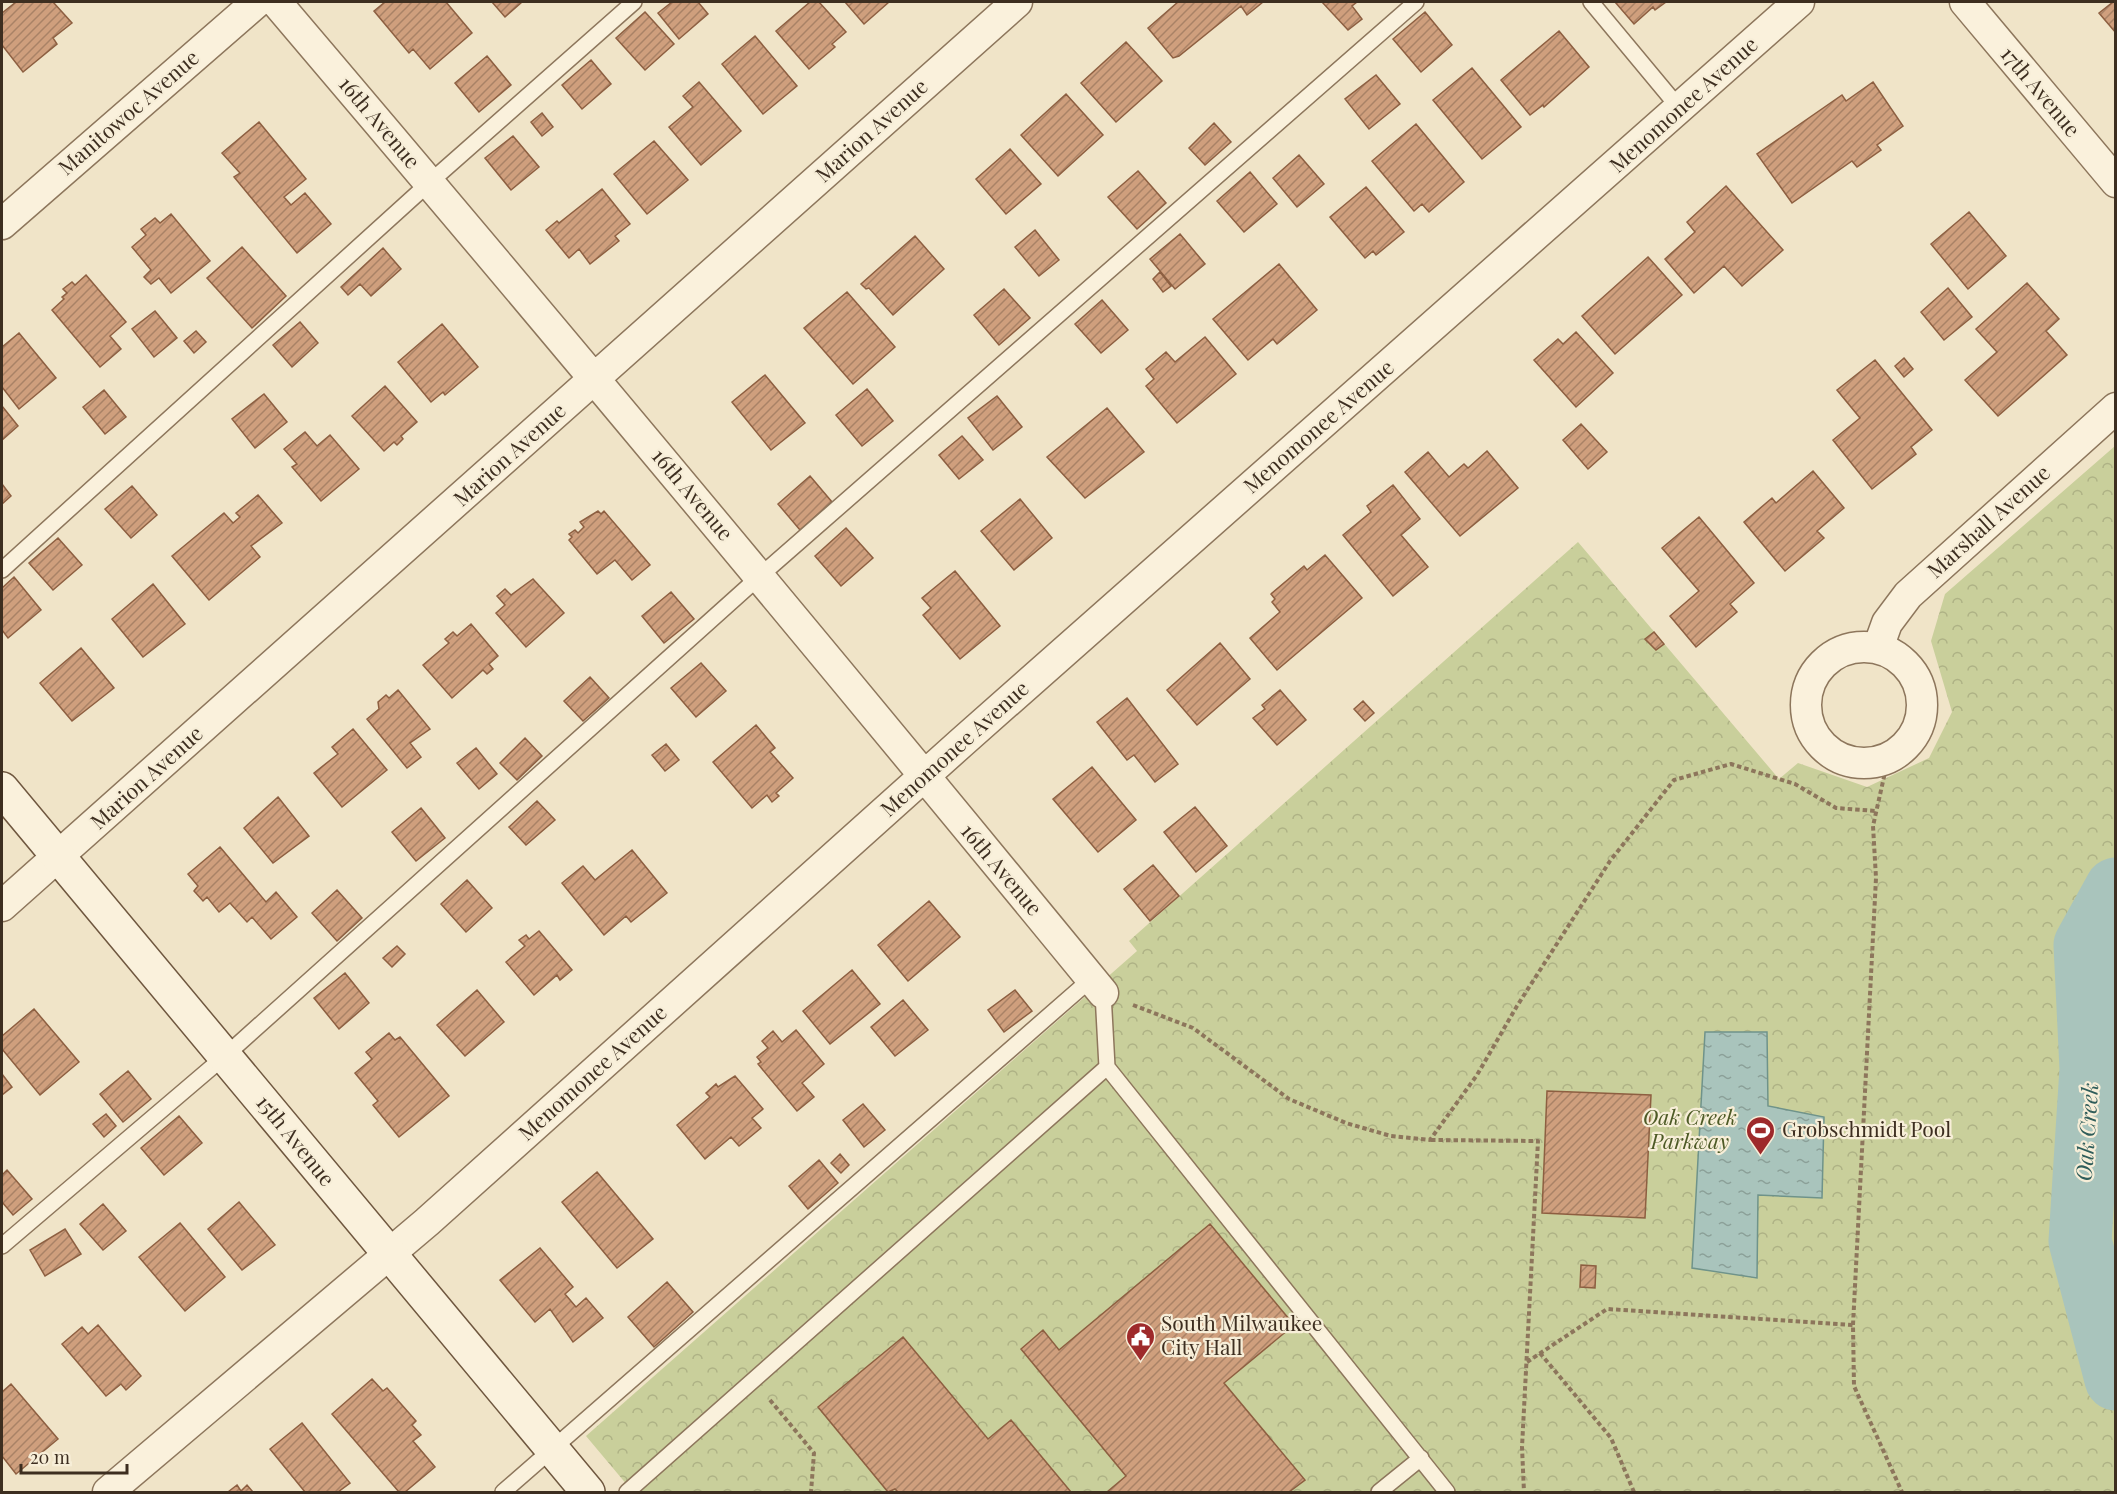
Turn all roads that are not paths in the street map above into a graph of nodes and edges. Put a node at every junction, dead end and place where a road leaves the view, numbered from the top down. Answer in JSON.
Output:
{"nodes":[{"id":1,"x":257,"y":2,"type":"edge"},
{"id":2,"x":276,"y":2,"type":"edge"},
{"id":3,"x":634,"y":2,"type":"edge"},
{"id":4,"x":1017,"y":2,"type":"edge"},
{"id":5,"x":1416,"y":2,"type":"edge"},
{"id":6,"x":1591,"y":2,"type":"edge"},
{"id":7,"x":1799,"y":2,"type":"edge"},
{"id":8,"x":1965,"y":2,"type":"edge"},
{"id":9,"x":1680,"y":109,"type":"junction"},
{"id":10,"x":2115,"y":182,"type":"edge"},
{"id":11,"x":429,"y":183,"type":"junction"},
{"id":12,"x":2,"y":224,"type":"edge"},
{"id":13,"x":594,"y":380,"type":"junction"},
{"id":14,"x":2115,"y":408,"type":"edge"},
{"id":15,"x":2,"y":570,"type":"edge"},
{"id":16,"x":760,"y":576,"type":"junction"},
{"id":17,"x":1878,"y":648,"type":"junction"},
{"id":18,"x":923,"y":778,"type":"junction"},
{"id":19,"x":2,"y":789,"type":"edge"},
{"id":20,"x":58,"y":857,"type":"junction"},
{"id":21,"x":2,"y":906,"type":"edge"},
{"id":22,"x":1097,"y":986,"type":"junction"},
{"id":23,"x":225,"y":1056,"type":"junction"},
{"id":24,"x":1107,"y":1067,"type":"junction"},
{"id":25,"x":2,"y":1246,"type":"edge"},
{"id":26,"x":388,"y":1256,"type":"junction"},
{"id":27,"x":553,"y":1450,"type":"junction"},
{"id":28,"x":1421,"y":1458,"type":"junction"},
{"id":29,"x":108,"y":1492,"type":"edge"},
{"id":30,"x":503,"y":1492,"type":"edge"},
{"id":31,"x":588,"y":1492,"type":"edge"},
{"id":32,"x":627,"y":1492,"type":"edge"},
{"id":33,"x":1379,"y":1492,"type":"edge"},
{"id":34,"x":1447,"y":1492,"type":"edge"}],
"edges":[{"from":1,"to":12,"type":"street","name":"Manitowoc Avenue"},
{"from":2,"to":11,"type":"street","name":"16th Avenue"},
{"from":3,"to":11,"type":"lane"},
{"from":4,"to":13,"type":"street","name":"Marion Avenue"},
{"from":5,"to":16,"type":"lane"},
{"from":6,"to":9,"type":"lane"},
{"from":7,"to":9,"type":"street","name":"Menomonee Avenue"},
{"from":8,"to":10,"type":"street","name":"17th Avenue"},
{"from":9,"to":18,"type":"street","name":"Menomonee Avenue"},
{"from":11,"to":13,"type":"street","name":"16th Avenue"},
{"from":11,"to":15,"type":"lane"},
{"from":13,"to":16,"type":"street","name":"16th Avenue"},
{"from":13,"to":20,"type":"street","name":"Marion Avenue"},
{"from":14,"to":17,"type":"street","name":"Marshall Avenue"},
{"from":16,"to":18,"type":"street","name":"16th Avenue"},
{"from":16,"to":23,"type":"lane"},
{"from":17,"to":17,"type":"street"},
{"from":18,"to":22,"type":"street","name":"16th Avenue"},
{"from":18,"to":26,"type":"street","name":"Menomonee Avenue"},
{"from":19,"to":20,"type":"street","name":"15th Avenue"},
{"from":20,"to":21,"type":"street","name":"Marion Avenue"},
{"from":20,"to":23,"type":"street","name":"15th Avenue"},
{"from":22,"to":24,"type":"lane"},
{"from":22,"to":27,"type":"lane"},
{"from":23,"to":25,"type":"lane"},
{"from":23,"to":26,"type":"street","name":"15th Avenue"},
{"from":24,"to":28,"type":"lane"},
{"from":24,"to":32,"type":"lane"},
{"from":26,"to":27,"type":"street","name":"15th Avenue"},
{"from":26,"to":29,"type":"street","name":"Menomonee Avenue"},
{"from":27,"to":30,"type":"lane"},
{"from":27,"to":31,"type":"street","name":"15th Avenue"},
{"from":28,"to":33,"type":"lane"},
{"from":28,"to":34,"type":"lane"}]}
